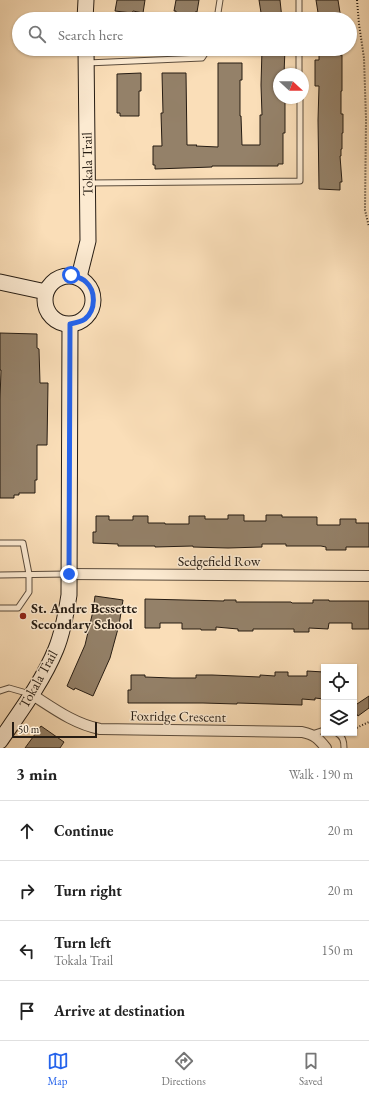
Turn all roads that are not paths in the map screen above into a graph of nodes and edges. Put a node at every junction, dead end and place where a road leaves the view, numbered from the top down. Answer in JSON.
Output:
{"nodes":[{"id":1,"x":86,"y":0,"type":"edge"},
{"id":2,"x":220,"y":0,"type":"edge"},
{"id":3,"x":299,"y":0,"type":"edge"},
{"id":4,"x":85,"y":12,"type":"edge"},
{"id":5,"x":218,"y":12,"type":"edge"},
{"id":6,"x":299,"y":12,"type":"edge"},
{"id":7,"x":86,"y":56,"type":"edge"},
{"id":8,"x":203,"y":56,"type":"edge"},
{"id":9,"x":299,"y":56,"type":"edge"},
{"id":10,"x":299,"y":68,"type":"edge"},
{"id":11,"x":300,"y":104,"type":"edge"},
{"id":12,"x":88,"y":183,"type":"junction"},
{"id":13,"x":79,"y":277,"type":"junction"},
{"id":14,"x":0,"y":282,"type":"edge"},
{"id":15,"x":46,"y":292,"type":"junction"},
{"id":16,"x":70,"y":324,"type":"junction"},
{"id":17,"x":0,"y":543,"type":"edge"},
{"id":18,"x":29,"y":574,"type":"junction"},
{"id":19,"x":69,"y":574,"type":"junction"},
{"id":20,"x":0,"y":575,"type":"edge"},
{"id":21,"x":369,"y":576,"type":"edge"},
{"id":22,"x":0,"y":608,"type":"edge"},
{"id":23,"x":0,"y":690,"type":"edge"},
{"id":24,"x":31,"y":694,"type":"junction"},
{"id":25,"x":321,"y":731,"type":"edge"},
{"id":26,"x":312,"y":734,"type":"junction"},
{"id":27,"x":341,"y":736,"type":"edge"},
{"id":28,"x":0,"y":741,"type":"edge"},
{"id":29,"x":326,"y":748,"type":"edge"},
{"id":30,"x":344,"y":748,"type":"edge"}],
"edges":[{"from":1,"to":4,"type":"street"},
{"from":2,"to":5,"type":"lane"},
{"from":3,"to":6,"type":"lane"},
{"from":7,"to":8,"type":"lane"},
{"from":7,"to":12,"type":"street","name":"Tokala Trail"},
{"from":9,"to":10,"type":"lane"},
{"from":11,"to":12,"type":"lane"},
{"from":12,"to":13,"type":"street","name":"Tokala Trail"},
{"from":13,"to":15,"type":"street"},
{"from":13,"to":16,"type":"street"},
{"from":14,"to":15,"type":"street"},
{"from":15,"to":16,"type":"street"},
{"from":16,"to":19,"type":"street","name":"Tokala Trail"},
{"from":17,"to":18,"type":"lane"},
{"from":18,"to":19,"type":"lane"},
{"from":18,"to":20,"type":"lane"},
{"from":18,"to":22,"type":"lane"},
{"from":19,"to":21,"type":"street","name":"Sedgefield Row"},
{"from":19,"to":24,"type":"street","name":"Tokala Trail"},
{"from":23,"to":24,"type":"lane"},
{"from":24,"to":26,"type":"street","name":"Foxridge Crescent"},
{"from":24,"to":28,"type":"street","name":"Tokala Trail"},
{"from":25,"to":26,"type":"lane"},
{"from":26,"to":29,"type":"street"},
{"from":27,"to":30,"type":"lane"}]}
